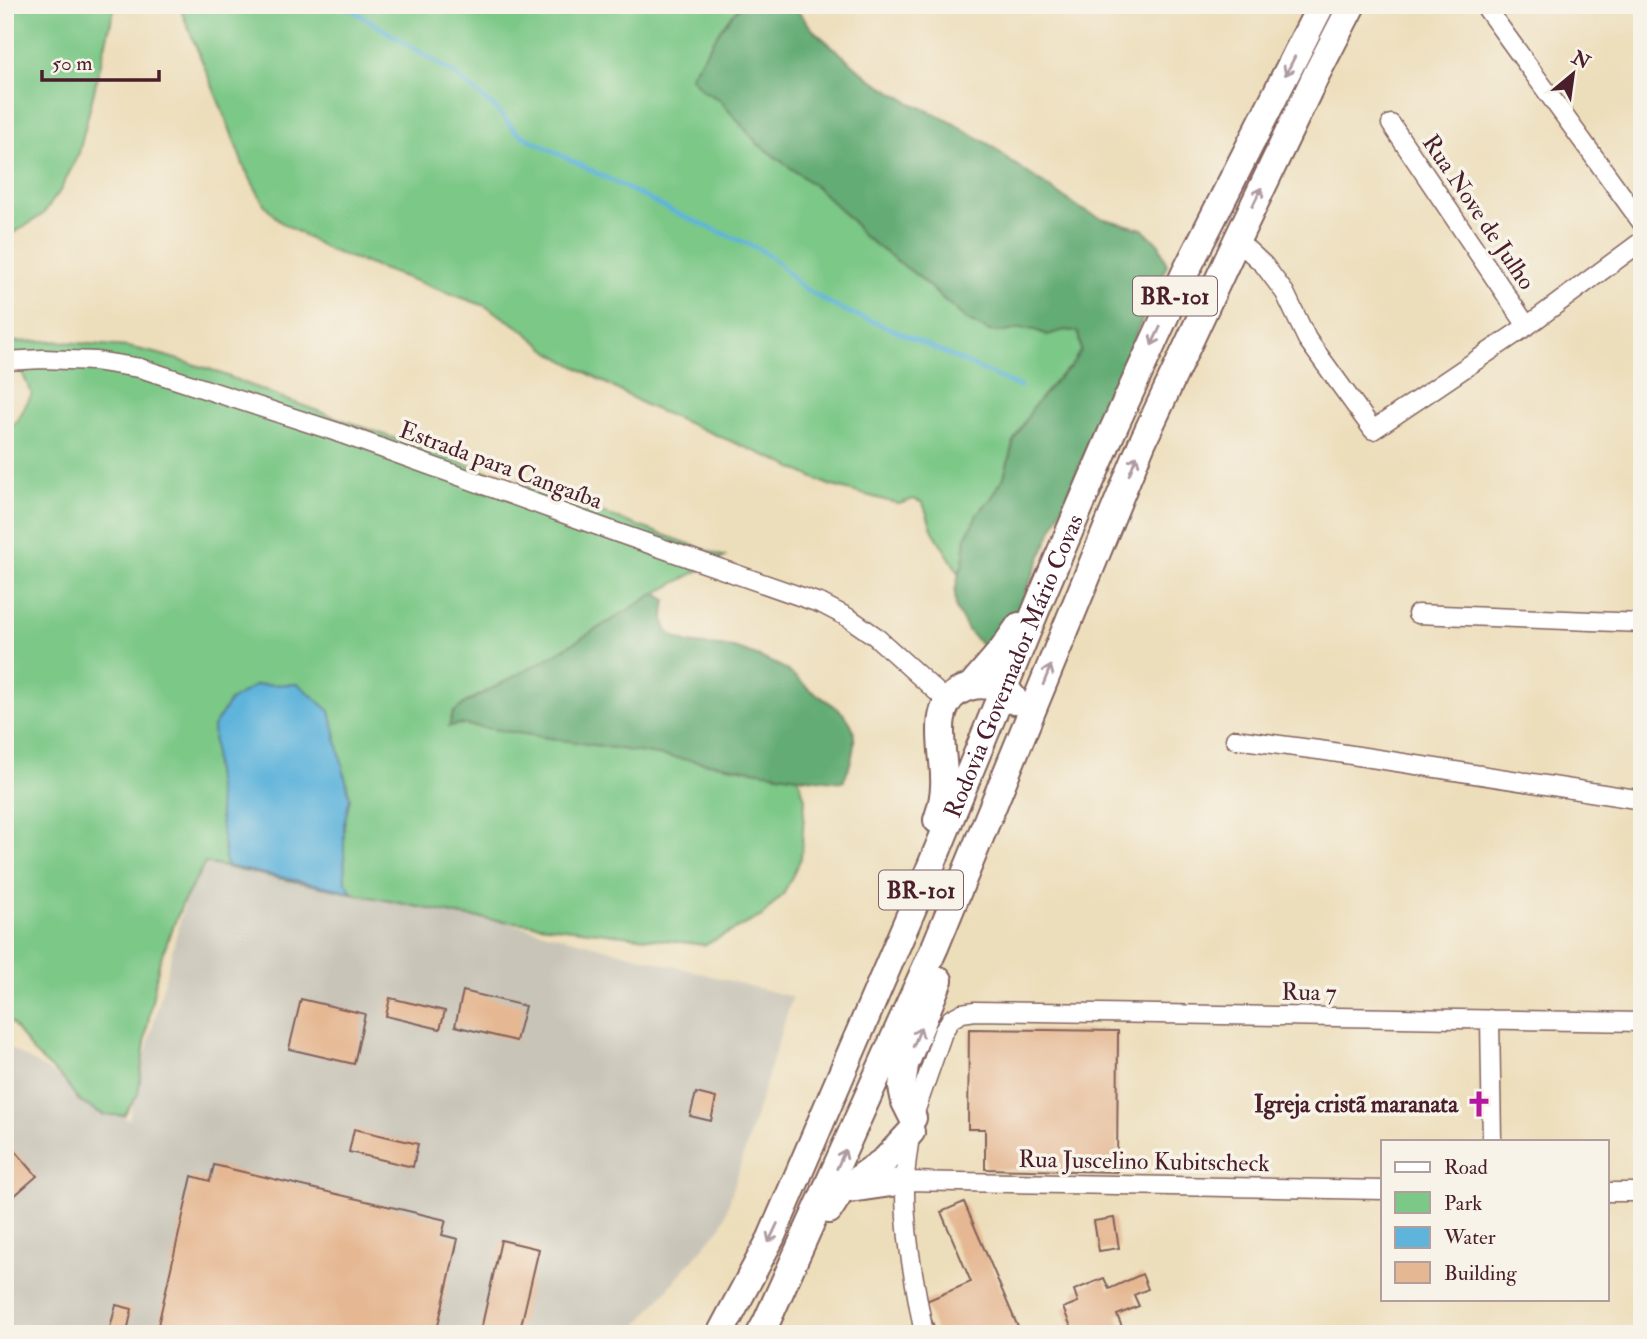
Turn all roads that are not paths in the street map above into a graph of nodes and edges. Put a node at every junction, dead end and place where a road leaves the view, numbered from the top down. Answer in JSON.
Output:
{"nodes":[{"id":1,"x":1321,"y":5,"type":"edge"},
{"id":2,"x":1352,"y":5,"type":"edge"},
{"id":3,"x":1484,"y":5,"type":"edge"},
{"id":4,"x":1391,"y":124,"type":"dead end"},
{"id":5,"x":1642,"y":223,"type":"edge"},
{"id":6,"x":1237,"y":240,"type":"junction"},
{"id":7,"x":1642,"y":242,"type":"edge"},
{"id":8,"x":1527,"y":326,"type":"junction"},
{"id":9,"x":5,"y":361,"type":"edge"},
{"id":10,"x":1043,"y":593,"type":"junction"},
{"id":11,"x":1417,"y":614,"type":"dead end"},
{"id":12,"x":1642,"y":623,"type":"edge"},
{"id":13,"x":971,"y":686,"type":"junction"},
{"id":14,"x":1005,"y":689,"type":"junction"},
{"id":15,"x":947,"y":701,"type":"junction"},
{"id":16,"x":1235,"y":739,"type":"dead end"},
{"id":17,"x":1005,"y":777,"type":"junction"},
{"id":18,"x":1642,"y":800,"type":"edge"},
{"id":19,"x":965,"y":874,"type":"junction"},
{"id":20,"x":1490,"y":1019,"type":"junction"},
{"id":21,"x":1642,"y":1022,"type":"edge"},
{"id":22,"x":835,"y":1091,"type":"junction"},
{"id":23,"x":912,"y":1125,"type":"junction"},
{"id":24,"x":1492,"y":1140,"type":"edge"},
{"id":25,"x":905,"y":1181,"type":"junction"},
{"id":26,"x":1381,"y":1190,"type":"edge"},
{"id":27,"x":841,"y":1191,"type":"junction"},
{"id":28,"x":1608,"y":1192,"type":"edge"},
{"id":29,"x":1642,"y":1192,"type":"edge"},
{"id":30,"x":803,"y":1242,"type":"junction"},
{"id":31,"x":720,"y":1334,"type":"edge"},
{"id":32,"x":760,"y":1334,"type":"edge"},
{"id":33,"x":924,"y":1334,"type":"edge"}],
"edges":[{"from":1,"to":10,"type":"highway","name":"Rodovia Governador Mário Covas","number":"BR-101","one_way":true},
{"from":6,"to":2,"type":"highway","name":"Rodovia Governador Mário Covas","number":"BR-101","one_way":true},
{"from":3,"to":5,"type":"street"},
{"from":4,"to":8,"type":"street","name":"Rua Nove de Julho"},
{"from":6,"to":8,"type":"street"},
{"from":17,"to":6,"type":"highway","name":"Rodovia Governador Mário Covas","number":"BR-101","one_way":true},
{"from":7,"to":8,"type":"street"},
{"from":9,"to":15,"type":"street","name":"Estrada para Cangaíba"},
{"from":10,"to":13,"type":"highway"},
{"from":10,"to":14,"type":"highway","name":"Rodovia Governador Mário Covas"},
{"from":11,"to":12,"type":"street"},
{"from":13,"to":14,"type":"highway"},
{"from":13,"to":15,"type":"highway"},
{"from":14,"to":19,"type":"highway"},
{"from":14,"to":22,"type":"highway","name":"Rodovia Governador Mário Covas","number":"BR-101"},
{"from":15,"to":22,"type":"highway"},
{"from":16,"to":18,"type":"street"},
{"from":17,"to":19,"type":"highway","name":"Rodovia Governador Mário Covas","number":"BR-101"},
{"from":23,"to":17,"type":"highway","one_way":true},
{"from":30,"to":19,"type":"highway","name":"Rodovia Governador Mário Covas","number":"BR-101","one_way":true},
{"from":20,"to":21,"type":"street","name":"Rua 7"},
{"from":20,"to":23,"type":"street","name":"Rua 7"},
{"from":20,"to":24,"type":"street"},
{"from":22,"to":31,"type":"highway","name":"Rodovia Governador Mário Covas","number":"BR-101","one_way":true},
{"from":23,"to":25,"type":"street"},
{"from":23,"to":27,"type":"highway"},
{"from":25,"to":26,"type":"street","name":"Rua Juscelino Kubitscheck"},
{"from":25,"to":27,"type":"highway"},
{"from":25,"to":33,"type":"street"},
{"from":27,"to":30,"type":"highway"},
{"from":28,"to":29,"type":"street"},
{"from":30,"to":32,"type":"highway","name":"Rodovia Governador Mário Covas","number":"BR-101"}]}
